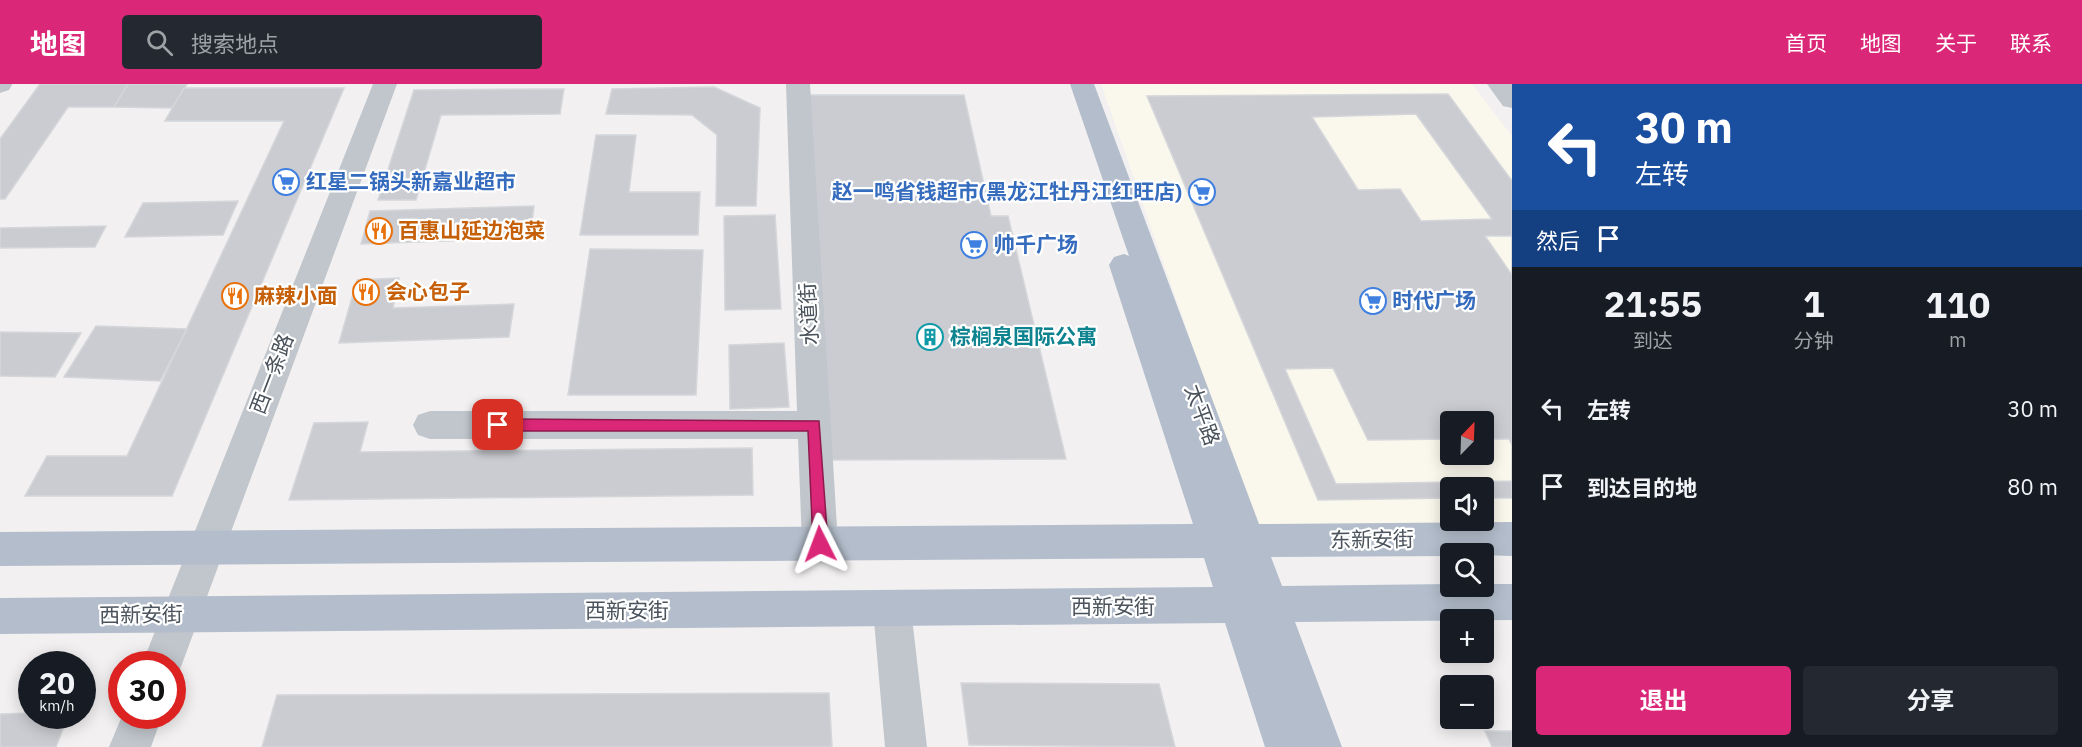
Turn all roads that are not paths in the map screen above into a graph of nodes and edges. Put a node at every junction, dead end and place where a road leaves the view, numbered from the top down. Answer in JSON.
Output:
{"nodes":[{"id":1,"x":385,"y":84,"type":"edge"},
{"id":2,"x":798,"y":84,"type":"edge"},
{"id":3,"x":1064,"y":84,"type":"edge"},
{"id":4,"x":1082,"y":84,"type":"edge"},
{"id":5,"x":1499,"y":84,"type":"edge"},
{"id":6,"x":1512,"y":100,"type":"edge"},
{"id":7,"x":430,"y":425,"type":"dead end"},
{"id":8,"x":814,"y":425,"type":"junction"},
{"id":9,"x":1512,"y":538,"type":"edge"},
{"id":10,"x":1232,"y":542,"type":"junction"},
{"id":11,"x":820,"y":544,"type":"junction"},
{"id":12,"x":205,"y":548,"type":"junction"},
{"id":13,"x":0,"y":549,"type":"edge"},
{"id":14,"x":1512,"y":602,"type":"edge"},
{"id":15,"x":1254,"y":605,"type":"junction"},
{"id":16,"x":892,"y":609,"type":"junction"},
{"id":17,"x":180,"y":614,"type":"junction"},
{"id":18,"x":0,"y":616,"type":"edge"},
{"id":19,"x":167,"y":651,"type":"edge"},
{"id":20,"x":137,"y":729,"type":"edge"},
{"id":21,"x":130,"y":747,"type":"edge"},
{"id":22,"x":906,"y":747,"type":"edge"},
{"id":23,"x":1286,"y":747,"type":"edge"},
{"id":24,"x":1321,"y":747,"type":"edge"}],
"edges":[{"from":1,"to":12,"type":"street","name":"西一条路"},
{"from":2,"to":8,"type":"street","name":"水道街"},
{"from":3,"to":10,"type":"main road","name":"太平路"},
{"from":4,"to":10,"type":"main road","name":"太平路"},
{"from":5,"to":6,"type":"street"},
{"from":7,"to":8,"type":"street"},
{"from":8,"to":11,"type":"street","name":"水道街"},
{"from":9,"to":10,"type":"main road","name":"东新安街"},
{"from":10,"to":11,"type":"main road"},
{"from":10,"to":15,"type":"main road","name":"太平路"},
{"from":11,"to":12,"type":"main road"},
{"from":12,"to":13,"type":"main road"},
{"from":12,"to":17,"type":"street","name":"西一条路"},
{"from":14,"to":15,"type":"main road"},
{"from":15,"to":16,"type":"main road","name":"西新安街"},
{"from":15,"to":23,"type":"main road","name":"太平路"},
{"from":15,"to":24,"type":"main road","name":"太平路"},
{"from":16,"to":17,"type":"main road","name":"西新安街"},
{"from":16,"to":22,"type":"street"},
{"from":17,"to":18,"type":"main road","name":"西新安街"},
{"from":17,"to":19,"type":"street","name":"西一条路"},
{"from":20,"to":21,"type":"street"}]}
